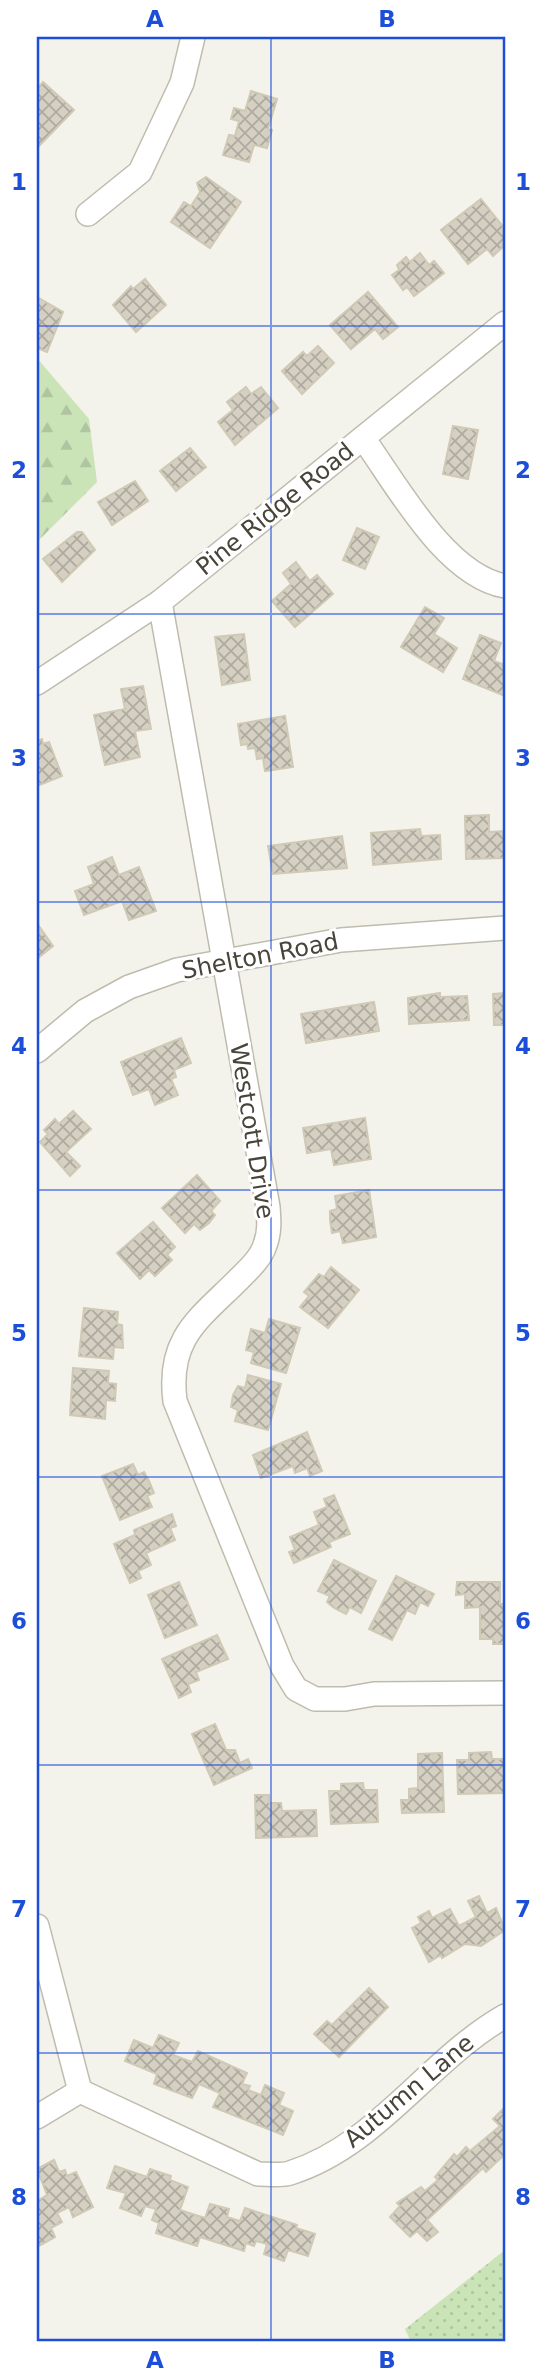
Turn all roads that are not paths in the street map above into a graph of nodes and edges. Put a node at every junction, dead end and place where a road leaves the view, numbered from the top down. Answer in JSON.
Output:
{"nodes":[{"id":1,"x":192,"y":37,"type":"edge"},
{"id":2,"x":88,"y":214,"type":"dead end"},
{"id":3,"x":505,"y":323,"type":"edge"},
{"id":4,"x":363,"y":438,"type":"junction"},
{"id":5,"x":505,"y":586,"type":"edge"},
{"id":6,"x":160,"y":602,"type":"junction"},
{"id":7,"x":37,"y":683,"type":"edge"},
{"id":8,"x":505,"y":928,"type":"edge"},
{"id":9,"x":223,"y":960,"type":"junction"},
{"id":10,"x":37,"y":1051,"type":"edge"},
{"id":11,"x":505,"y":1693,"type":"edge"},
{"id":12,"x":37,"y":1926,"type":"edge"},
{"id":13,"x":505,"y":2017,"type":"edge"},
{"id":14,"x":80,"y":2091,"type":"junction"},
{"id":15,"x":37,"y":2118,"type":"edge"}],
"edges":[{"from":1,"to":2,"type":"street"},
{"from":3,"to":4,"type":"street","name":"Pine Ridge Road"},
{"from":4,"to":5,"type":"street"},
{"from":4,"to":6,"type":"street","name":"Pine Ridge Road"},
{"from":6,"to":7,"type":"street","name":"Pine Ridge Road"},
{"from":6,"to":9,"type":"street","name":"Westcott Drive"},
{"from":8,"to":9,"type":"street","name":"Shelton Road"},
{"from":9,"to":10,"type":"street","name":"Shelton Road"},
{"from":9,"to":11,"type":"street","name":"Westcott Drive"},
{"from":12,"to":14,"type":"street"},
{"from":13,"to":14,"type":"street","name":"Autumn Lane"},
{"from":14,"to":15,"type":"street"}]}
